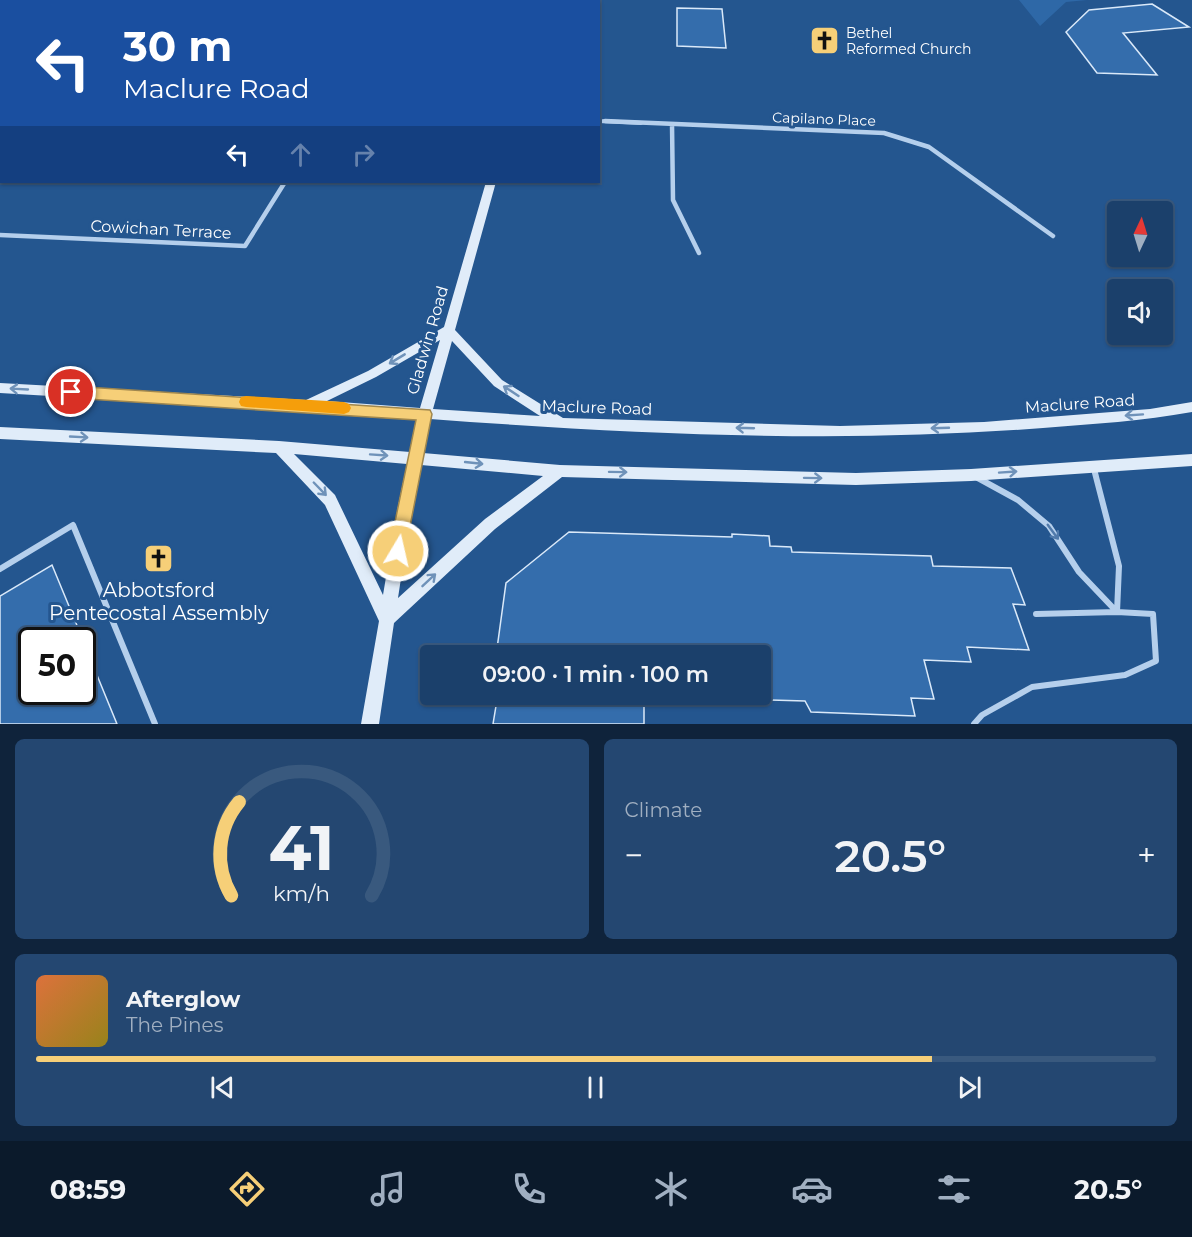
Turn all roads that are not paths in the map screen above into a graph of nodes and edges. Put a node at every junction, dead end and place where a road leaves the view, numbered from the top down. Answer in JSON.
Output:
{"nodes":[{"id":1,"x":600,"y":121,"type":"edge"},
{"id":2,"x":672,"y":124,"type":"junction"},
{"id":3,"x":284,"y":183,"type":"edge"},
{"id":4,"x":491,"y":183,"type":"edge"},
{"id":5,"x":0,"y":235,"type":"edge"},
{"id":6,"x":1053,"y":236,"type":"dead end"},
{"id":7,"x":699,"y":253,"type":"dead end"},
{"id":8,"x":448,"y":330,"type":"junction"},
{"id":9,"x":0,"y":388,"type":"edge"},
{"id":10,"x":308,"y":405,"type":"junction"},
{"id":11,"x":1192,"y":407,"type":"edge"},
{"id":12,"x":424,"y":414,"type":"junction"},
{"id":13,"x":560,"y":423,"type":"junction"},
{"id":14,"x":0,"y":433,"type":"edge"},
{"id":15,"x":279,"y":447,"type":"junction"},
{"id":16,"x":416,"y":457,"type":"junction"},
{"id":17,"x":1192,"y":460,"type":"edge"},
{"id":18,"x":1094,"y":466,"type":"junction"},
{"id":19,"x":560,"y":471,"type":"junction"},
{"id":20,"x":971,"y":475,"type":"junction"},
{"id":21,"x":0,"y":569,"type":"edge"},
{"id":22,"x":1117,"y":612,"type":"junction"},
{"id":23,"x":1036,"y":614,"type":"dead end"},
{"id":24,"x":387,"y":619,"type":"junction"},
{"id":25,"x":155,"y":724,"type":"edge"},
{"id":26,"x":370,"y":724,"type":"edge"},
{"id":27,"x":974,"y":724,"type":"edge"}],
"edges":[{"from":1,"to":2,"type":"street","name":"Capilano Place"},
{"from":2,"to":6,"type":"street","name":"Capilano Place"},
{"from":2,"to":7,"type":"street"},
{"from":3,"to":5,"type":"street","name":"Cowichan Terrace"},
{"from":4,"to":8,"type":"main road","name":"Gladwin Road"},
{"from":8,"to":10,"type":"main road","one_way":true},
{"from":8,"to":12,"type":"main road","name":"Gladwin Road"},
{"from":13,"to":8,"type":"main road","one_way":true},
{"from":10,"to":9,"type":"main road","name":"Maclure Road","one_way":true},
{"from":10,"to":12,"type":"main road","name":"Maclure Road"},
{"from":11,"to":13,"type":"main road","name":"Maclure Road","one_way":true},
{"from":12,"to":13,"type":"main road","name":"Maclure Road"},
{"from":12,"to":16,"type":"main road","name":"Gladwin Road"},
{"from":14,"to":15,"type":"main road","one_way":true},
{"from":15,"to":16,"type":"main road","one_way":true},
{"from":15,"to":24,"type":"main road","one_way":true},
{"from":16,"to":19,"type":"main road","one_way":true},
{"from":16,"to":24,"type":"main road","name":"Gladwin Road"},
{"from":17,"to":18,"type":"main road"},
{"from":20,"to":18,"type":"main road","one_way":true},
{"from":18,"to":22,"type":"lane"},
{"from":19,"to":20,"type":"main road","one_way":true},
{"from":24,"to":19,"type":"main road","one_way":true},
{"from":20,"to":22,"type":"lane","one_way":true},
{"from":21,"to":25,"type":"lane"},
{"from":22,"to":23,"type":"lane"},
{"from":22,"to":27,"type":"lane"},
{"from":24,"to":26,"type":"main road","name":"Gladwin Road"}]}
